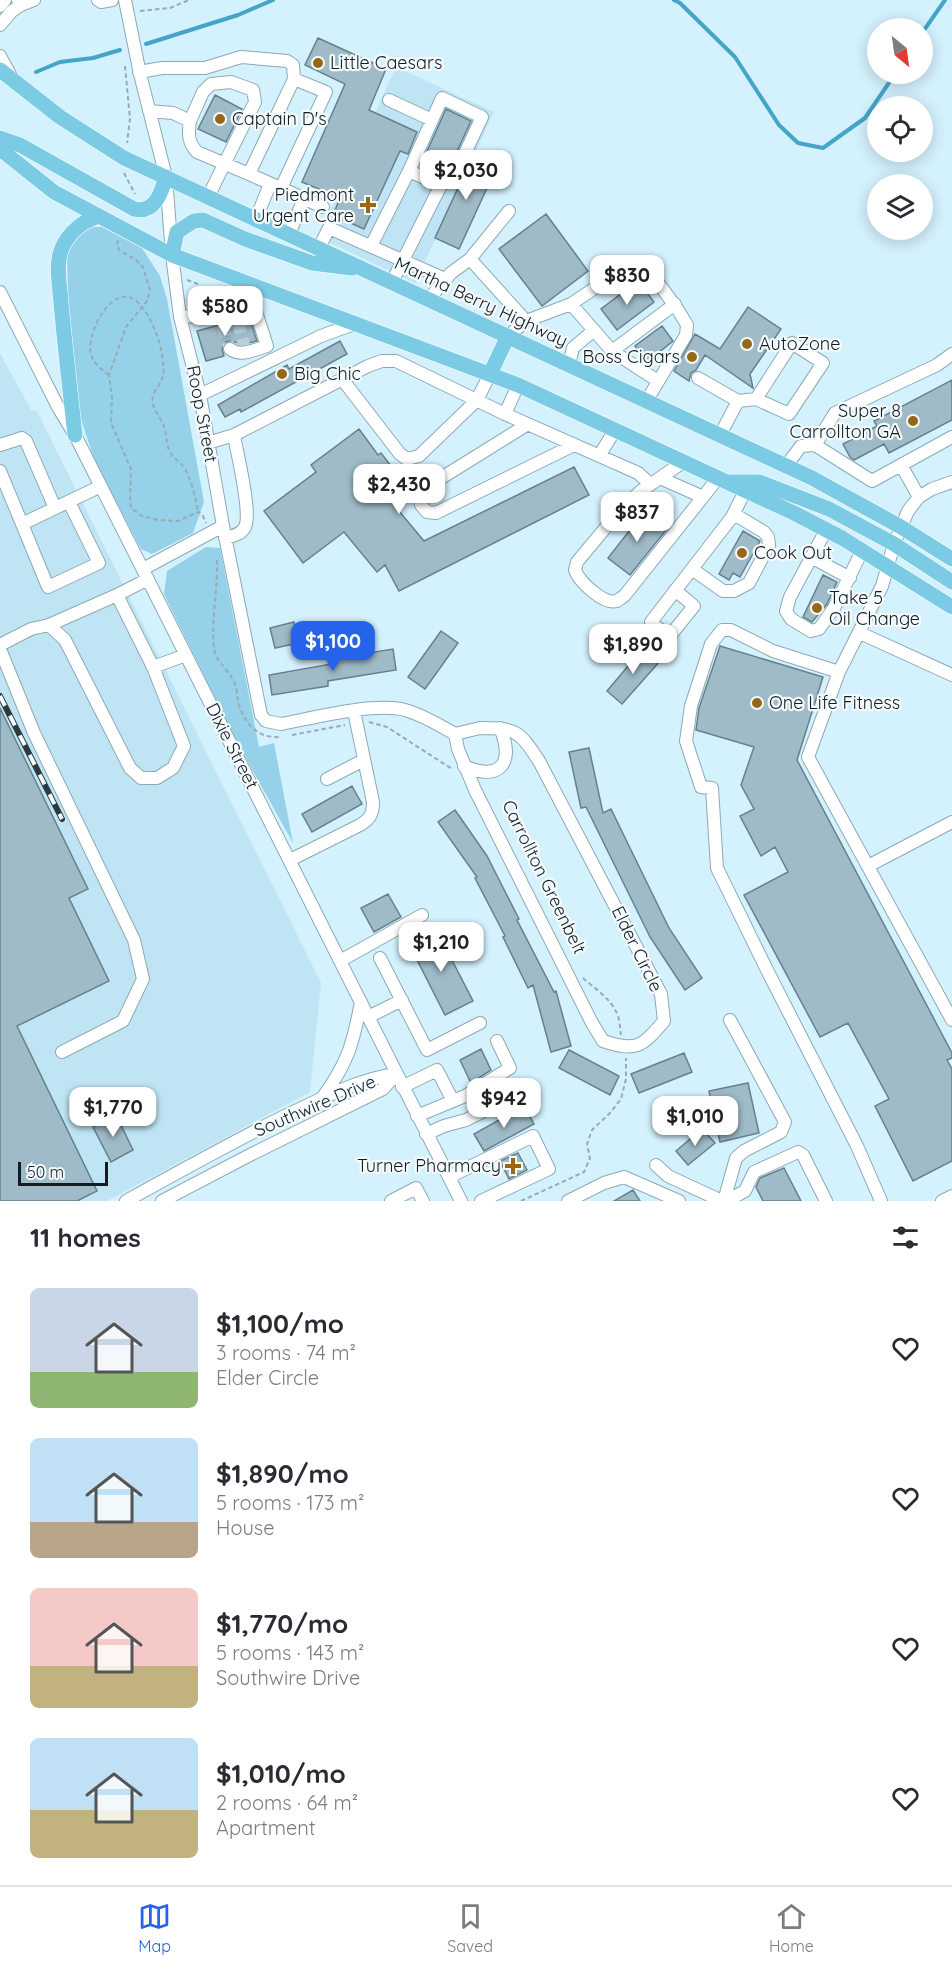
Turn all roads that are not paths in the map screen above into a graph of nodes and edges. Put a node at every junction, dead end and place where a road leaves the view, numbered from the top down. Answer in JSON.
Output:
{"nodes":[{"id":1,"x":5,"y":0,"type":"edge"},
{"id":2,"x":34,"y":0,"type":"edge"},
{"id":3,"x":98,"y":0,"type":"edge"},
{"id":4,"x":112,"y":0,"type":"edge"},
{"id":5,"x":125,"y":0,"type":"edge"},
{"id":6,"x":20,"y":2,"type":"edge"},
{"id":7,"x":0,"y":6,"type":"edge"},
{"id":8,"x":0,"y":25,"type":"edge"},
{"id":9,"x":0,"y":56,"type":"edge"},
{"id":10,"x":0,"y":70,"type":"edge"},
{"id":11,"x":139,"y":72,"type":"junction"},
{"id":12,"x":294,"y":78,"type":"junction"},
{"id":13,"x":14,"y":81,"type":"junction"},
{"id":14,"x":388,"y":100,"type":"dead end"},
{"id":15,"x":149,"y":111,"type":"junction"},
{"id":16,"x":432,"y":120,"type":"junction"},
{"id":17,"x":190,"y":121,"type":"junction"},
{"id":18,"x":0,"y":138,"type":"edge"},
{"id":19,"x":0,"y":149,"type":"edge"},
{"id":20,"x":225,"y":165,"type":"junction"},
{"id":21,"x":409,"y":171,"type":"junction"},
{"id":22,"x":249,"y":174,"type":"junction"},
{"id":23,"x":166,"y":177,"type":"junction"},
{"id":24,"x":441,"y":185,"type":"junction"},
{"id":25,"x":276,"y":186,"type":"junction"},
{"id":26,"x":208,"y":197,"type":"junction"},
{"id":27,"x":304,"y":199,"type":"junction"},
{"id":28,"x":323,"y":207,"type":"dead end"},
{"id":29,"x":509,"y":211,"type":"dead end"},
{"id":30,"x":99,"y":216,"type":"junction"},
{"id":31,"x":256,"y":219,"type":"junction"},
{"id":32,"x":289,"y":234,"type":"junction"},
{"id":33,"x":370,"y":246,"type":"junction"},
{"id":34,"x":320,"y":248,"type":"junction"},
{"id":35,"x":172,"y":255,"type":"junction"},
{"id":36,"x":470,"y":259,"type":"junction"},
{"id":37,"x":404,"y":261,"type":"junction"},
{"id":38,"x":364,"y":269,"type":"junction"},
{"id":39,"x":445,"y":279,"type":"junction"},
{"id":40,"x":392,"y":282,"type":"junction"},
{"id":41,"x":253,"y":286,"type":"junction"},
{"id":42,"x":0,"y":292,"type":"edge"},
{"id":43,"x":429,"y":299,"type":"junction"},
{"id":44,"x":571,"y":304,"type":"junction"},
{"id":45,"x":675,"y":304,"type":"junction"},
{"id":46,"x":250,"y":308,"type":"junction"},
{"id":47,"x":180,"y":317,"type":"junction"},
{"id":48,"x":526,"y":321,"type":"junction"},
{"id":49,"x":354,"y":324,"type":"junction"},
{"id":50,"x":594,"y":330,"type":"junction"},
{"id":51,"x":508,"y":336,"type":"junction"},
{"id":52,"x":267,"y":346,"type":"junction"},
{"id":53,"x":230,"y":349,"type":"dead end"},
{"id":54,"x":245,"y":349,"type":"junction"},
{"id":55,"x":612,"y":351,"type":"junction"},
{"id":56,"x":952,"y":354,"type":"edge"},
{"id":57,"x":275,"y":358,"type":"junction"},
{"id":58,"x":569,"y":364,"type":"junction"},
{"id":59,"x":253,"y":369,"type":"junction"},
{"id":60,"x":490,"y":374,"type":"junction"},
{"id":61,"x":698,"y":378,"type":"dead end"},
{"id":62,"x":342,"y":379,"type":"junction"},
{"id":63,"x":658,"y":381,"type":"junction"},
{"id":64,"x":518,"y":385,"type":"junction"},
{"id":65,"x":200,"y":395,"type":"junction"},
{"id":66,"x":756,"y":399,"type":"junction"},
{"id":67,"x":477,"y":400,"type":"junction"},
{"id":68,"x":647,"y":400,"type":"junction"},
{"id":69,"x":738,"y":401,"type":"junction"},
{"id":70,"x":505,"y":414,"type":"junction"},
{"id":71,"x":528,"y":424,"type":"junction"},
{"id":72,"x":615,"y":430,"type":"junction"},
{"id":73,"x":75,"y":435,"type":"junction"},
{"id":74,"x":234,"y":435,"type":"junction"},
{"id":75,"x":720,"y":435,"type":"junction"},
{"id":76,"x":952,"y":437,"type":"edge"},
{"id":77,"x":208,"y":443,"type":"junction"},
{"id":78,"x":0,"y":445,"type":"edge"},
{"id":79,"x":574,"y":445,"type":"junction"},
{"id":80,"x":815,"y":445,"type":"junction"},
{"id":81,"x":598,"y":456,"type":"junction"},
{"id":82,"x":683,"y":462,"type":"junction"},
{"id":83,"x":901,"y":465,"type":"junction"},
{"id":84,"x":786,"y":466,"type":"junction"},
{"id":85,"x":0,"y":471,"type":"edge"},
{"id":86,"x":722,"y":480,"type":"junction"},
{"id":87,"x":655,"y":481,"type":"junction"},
{"id":88,"x":952,"y":482,"type":"edge"},
{"id":89,"x":101,"y":486,"type":"junction"},
{"id":90,"x":745,"y":491,"type":"junction"},
{"id":91,"x":703,"y":497,"type":"junction"},
{"id":92,"x":919,"y":497,"type":"junction"},
{"id":93,"x":69,"y":502,"type":"junction"},
{"id":94,"x":55,"y":508,"type":"junction"},
{"id":95,"x":734,"y":514,"type":"junction"},
{"id":96,"x":22,"y":524,"type":"junction"},
{"id":97,"x":901,"y":527,"type":"junction"},
{"id":98,"x":826,"y":530,"type":"junction"},
{"id":99,"x":224,"y":532,"type":"junction"},
{"id":100,"x":894,"y":544,"type":"junction"},
{"id":101,"x":862,"y":551,"type":"junction"},
{"id":102,"x":811,"y":557,"type":"junction"},
{"id":103,"x":952,"y":559,"type":"edge"},
{"id":104,"x":887,"y":566,"type":"junction"},
{"id":105,"x":692,"y":569,"type":"junction"},
{"id":106,"x":145,"y":574,"type":"junction"},
{"id":107,"x":850,"y":578,"type":"junction"},
{"id":108,"x":952,"y":582,"type":"edge"},
{"id":109,"x":675,"y":590,"type":"dead end"},
{"id":110,"x":117,"y":595,"type":"junction"},
{"id":111,"x":952,"y":607,"type":"edge"},
{"id":112,"x":49,"y":625,"type":"junction"},
{"id":113,"x":860,"y":633,"type":"junction"},
{"id":114,"x":0,"y":647,"type":"edge"},
{"id":115,"x":186,"y":655,"type":"junction"},
{"id":116,"x":153,"y":667,"type":"junction"},
{"id":117,"x":839,"y":672,"type":"junction"},
{"id":118,"x":952,"y":675,"type":"edge"},
{"id":119,"x":354,"y":711,"type":"junction"},
{"id":120,"x":500,"y":728,"type":"junction"},
{"id":121,"x":455,"y":734,"type":"junction"},
{"id":122,"x":364,"y":760,"type":"junction"},
{"id":123,"x":464,"y":766,"type":"junction"},
{"id":124,"x":327,"y":779,"type":"dead end"},
{"id":125,"x":952,"y":822,"type":"edge"},
{"id":126,"x":290,"y":860,"type":"junction"},
{"id":127,"x":868,"y":866,"type":"junction"},
{"id":128,"x":422,"y":915,"type":"dead end"},
{"id":129,"x":380,"y":958,"type":"dead end"},
{"id":130,"x":340,"y":961,"type":"junction"},
{"id":131,"x":402,"y":1000,"type":"junction"},
{"id":132,"x":361,"y":1002,"type":"junction"},
{"id":133,"x":368,"y":1017,"type":"junction"},
{"id":134,"x":730,"y":1020,"type":"dead end"},
{"id":135,"x":952,"y":1020,"type":"edge"},
{"id":136,"x":480,"y":1023,"type":"dead end"},
{"id":137,"x":497,"y":1041,"type":"dead end"},
{"id":138,"x":62,"y":1052,"type":"dead end"},
{"id":139,"x":396,"y":1074,"type":"junction"},
{"id":140,"x":402,"y":1087,"type":"junction"},
{"id":141,"x":520,"y":1093,"type":"dead end"},
{"id":142,"x":322,"y":1098,"type":"junction"},
{"id":143,"x":453,"y":1101,"type":"junction"},
{"id":144,"x":417,"y":1116,"type":"junction"},
{"id":145,"x":426,"y":1134,"type":"junction"},
{"id":146,"x":240,"y":1138,"type":"junction"},
{"id":147,"x":250,"y":1155,"type":"junction"},
{"id":148,"x":656,"y":1165,"type":"dead end"},
{"id":149,"x":449,"y":1177,"type":"junction"},
{"id":150,"x":163,"y":1181,"type":"junction"},
{"id":151,"x":952,"y":1196,"type":"edge"},
{"id":152,"x":167,"y":1199,"type":"edge"},
{"id":153,"x":126,"y":1201,"type":"edge"},
{"id":154,"x":391,"y":1201,"type":"edge"},
{"id":155,"x":423,"y":1201,"type":"edge"},
{"id":156,"x":461,"y":1201,"type":"edge"},
{"id":157,"x":481,"y":1201,"type":"edge"},
{"id":158,"x":568,"y":1201,"type":"edge"},
{"id":159,"x":679,"y":1201,"type":"edge"},
{"id":160,"x":724,"y":1201,"type":"edge"},
{"id":161,"x":826,"y":1201,"type":"edge"},
{"id":162,"x":881,"y":1201,"type":"edge"},
{"id":163,"x":942,"y":1201,"type":"edge"}],
"edges":[{"from":1,"to":7,"type":"street"},
{"from":2,"to":6,"type":"street"},
{"from":3,"to":4,"type":"street"},
{"from":5,"to":11,"type":"street","name":"Roop Street"},
{"from":6,"to":8,"type":"street"},
{"from":9,"to":13,"type":"street"},
{"from":10,"to":13,"type":"main road","name":"Martha Berry Highway"},
{"from":11,"to":12,"type":"street"},
{"from":11,"to":15,"type":"street","name":"Roop Street"},
{"from":12,"to":22,"type":"street"},
{"from":12,"to":25,"type":"street"},
{"from":13,"to":23,"type":"main road","name":"Martha Berry Highway"},
{"from":14,"to":16,"type":"street"},
{"from":15,"to":17,"type":"street"},
{"from":15,"to":23,"type":"street","name":"Roop Street"},
{"from":16,"to":21,"type":"street"},
{"from":16,"to":24,"type":"street"},
{"from":17,"to":20,"type":"street"},
{"from":17,"to":20,"type":"street"},
{"from":18,"to":23,"type":"main road"},
{"from":19,"to":30,"type":"main road"},
{"from":20,"to":22,"type":"street"},
{"from":20,"to":26,"type":"street"},
{"from":21,"to":24,"type":"street"},
{"from":21,"to":33,"type":"street"},
{"from":22,"to":25,"type":"street"},
{"from":23,"to":26,"type":"main road","name":"Martha Berry Highway"},
{"from":23,"to":35,"type":"street","name":"Roop Street"},
{"from":24,"to":37,"type":"street"},
{"from":25,"to":27,"type":"street"},
{"from":25,"to":31,"type":"street"},
{"from":26,"to":31,"type":"main road","name":"Martha Berry Highway"},
{"from":27,"to":28,"type":"street"},
{"from":27,"to":32,"type":"street"},
{"from":29,"to":36,"type":"street"},
{"from":30,"to":35,"type":"main road"},
{"from":30,"to":73,"type":"main road"},
{"from":31,"to":32,"type":"main road","name":"Martha Berry Highway"},
{"from":32,"to":34,"type":"main road","name":"Martha Berry Highway"},
{"from":33,"to":34,"type":"street"},
{"from":33,"to":37,"type":"street"},
{"from":34,"to":38,"type":"main road","name":"Martha Berry Highway"},
{"from":35,"to":38,"type":"main road"},
{"from":35,"to":41,"type":"main road"},
{"from":35,"to":47,"type":"street","name":"Roop Street"},
{"from":36,"to":39,"type":"street"},
{"from":36,"to":48,"type":"street"},
{"from":37,"to":39,"type":"street"},
{"from":37,"to":40,"type":"street"},
{"from":38,"to":40,"type":"main road","name":"Martha Berry Highway"},
{"from":39,"to":43,"type":"street"},
{"from":40,"to":43,"type":"main road","name":"Martha Berry Highway"},
{"from":41,"to":46,"type":"street"},
{"from":41,"to":49,"type":"main road"},
{"from":42,"to":73,"type":"street","name":"Dixie Street"},
{"from":43,"to":51,"type":"main road","name":"Martha Berry Highway"},
{"from":44,"to":45,"type":"street"},
{"from":44,"to":48,"type":"street"},
{"from":44,"to":50,"type":"street"},
{"from":45,"to":55,"type":"street"},
{"from":45,"to":63,"type":"street"},
{"from":46,"to":47,"type":"street"},
{"from":46,"to":52,"type":"street"},
{"from":47,"to":65,"type":"street","name":"Roop Street"},
{"from":48,"to":51,"type":"street"},
{"from":49,"to":57,"type":"street"},
{"from":49,"to":60,"type":"main road"},
{"from":50,"to":55,"type":"street"},
{"from":50,"to":58,"type":"street"},
{"from":51,"to":58,"type":"main road","name":"Martha Berry Highway"},
{"from":51,"to":60,"type":"main road"},
{"from":52,"to":54,"type":"street"},
{"from":52,"to":57,"type":"street"},
{"from":53,"to":54,"type":"street"},
{"from":54,"to":59,"type":"street"},
{"from":55,"to":63,"type":"street"},
{"from":56,"to":80,"type":"street"},
{"from":57,"to":59,"type":"street"},
{"from":58,"to":68,"type":"main road","name":"Martha Berry Highway"},
{"from":59,"to":65,"type":"street"},
{"from":60,"to":64,"type":"main road"},
{"from":60,"to":67,"type":"street"},
{"from":61,"to":69,"type":"street"},
{"from":62,"to":67,"type":"street"},
{"from":62,"to":67,"type":"street"},
{"from":62,"to":74,"type":"street"},
{"from":63,"to":68,"type":"street"},
{"from":64,"to":70,"type":"street"},
{"from":64,"to":72,"type":"main road"},
{"from":65,"to":77,"type":"street","name":"Roop Street"},
{"from":66,"to":66,"type":"street"},
{"from":66,"to":69,"type":"street"},
{"from":67,"to":70,"type":"street"},
{"from":68,"to":75,"type":"main road","name":"Martha Berry Highway"},
{"from":69,"to":75,"type":"street"},
{"from":70,"to":71,"type":"street"},
{"from":71,"to":79,"type":"street"},
{"from":71,"to":79,"type":"street"},
{"from":72,"to":81,"type":"street"},
{"from":72,"to":82,"type":"main road"},
{"from":73,"to":89,"type":"street","name":"Dixie Street"},
{"from":74,"to":77,"type":"street"},
{"from":74,"to":99,"type":"street"},
{"from":75,"to":84,"type":"main road","name":"Martha Berry Highway"},
{"from":76,"to":83,"type":"street"},
{"from":77,"to":99,"type":"street","name":"Roop Street"},
{"from":78,"to":94,"type":"street"},
{"from":79,"to":81,"type":"street"},
{"from":80,"to":83,"type":"street"},
{"from":80,"to":84,"type":"street"},
{"from":81,"to":87,"type":"street"},
{"from":82,"to":86,"type":"main road"},
{"from":82,"to":87,"type":"street"},
{"from":83,"to":92,"type":"street"},
{"from":84,"to":97,"type":"main road","name":"Martha Berry Highway"},
{"from":85,"to":96,"type":"street"},
{"from":86,"to":90,"type":"main road"},
{"from":86,"to":91,"type":"street"},
{"from":86,"to":100,"type":"main road"},
{"from":87,"to":91,"type":"street"},
{"from":87,"to":91,"type":"street"},
{"from":88,"to":92,"type":"street"},
{"from":89,"to":93,"type":"street"},
{"from":89,"to":106,"type":"street","name":"Dixie Street"},
{"from":90,"to":95,"type":"street"},
{"from":90,"to":98,"type":"main road"},
{"from":92,"to":97,"type":"street"},
{"from":93,"to":94,"type":"street"},
{"from":93,"to":96,"type":"street"},
{"from":94,"to":96,"type":"street"},
{"from":95,"to":105,"type":"street"},
{"from":95,"to":105,"type":"street"},
{"from":97,"to":100,"type":"street"},
{"from":97,"to":103,"type":"main road","name":"Martha Berry Highway"},
{"from":98,"to":101,"type":"main road"},
{"from":98,"to":102,"type":"street"},
{"from":99,"to":106,"type":"street"},
{"from":99,"to":119,"type":"street","name":"Roop Street"},
{"from":100,"to":104,"type":"street"},
{"from":100,"to":108,"type":"main road"},
{"from":101,"to":104,"type":"main road"},
{"from":101,"to":107,"type":"street"},
{"from":102,"to":107,"type":"street"},
{"from":102,"to":107,"type":"street"},
{"from":104,"to":111,"type":"main road"},
{"from":104,"to":113,"type":"street"},
{"from":105,"to":109,"type":"street"},
{"from":106,"to":110,"type":"street"},
{"from":106,"to":115,"type":"street","name":"Dixie Street"},
{"from":110,"to":112,"type":"street"},
{"from":110,"to":116,"type":"street"},
{"from":112,"to":114,"type":"street"},
{"from":112,"to":116,"type":"street"},
{"from":113,"to":117,"type":"street"},
{"from":113,"to":118,"type":"street"},
{"from":114,"to":138,"type":"street"},
{"from":115,"to":116,"type":"street"},
{"from":115,"to":126,"type":"street","name":"Dixie Street"},
{"from":117,"to":127,"type":"street"},
{"from":117,"to":162,"type":"street"},
{"from":119,"to":121,"type":"street"},
{"from":119,"to":122,"type":"street"},
{"from":120,"to":121,"type":"street"},
{"from":120,"to":123,"type":"street"},
{"from":120,"to":123,"type":"street","name":"Elder Circle"},
{"from":121,"to":123,"type":"street"},
{"from":122,"to":124,"type":"street"},
{"from":122,"to":126,"type":"street"},
{"from":125,"to":127,"type":"street"},
{"from":126,"to":130,"type":"street","name":"Dixie Street"},
{"from":127,"to":135,"type":"street"},
{"from":128,"to":130,"type":"street"},
{"from":129,"to":131,"type":"street"},
{"from":130,"to":132,"type":"street","name":"Dixie Street"},
{"from":131,"to":133,"type":"street"},
{"from":131,"to":136,"type":"street"},
{"from":132,"to":133,"type":"street","name":"Dixie Street"},
{"from":132,"to":142,"type":"street"},
{"from":133,"to":139,"type":"street","name":"Dixie Street"},
{"from":134,"to":160,"type":"street"},
{"from":137,"to":143,"type":"street"},
{"from":139,"to":140,"type":"street","name":"Dixie Street"},
{"from":139,"to":142,"type":"street","name":"Southwire Drive"},
{"from":139,"to":147,"type":"street","name":"Southwire Drive"},
{"from":140,"to":143,"type":"street"},
{"from":140,"to":144,"type":"street","name":"Dixie Street"},
{"from":141,"to":145,"type":"street"},
{"from":142,"to":146,"type":"street","name":"Southwire Drive"},
{"from":143,"to":144,"type":"street"},
{"from":144,"to":145,"type":"street","name":"Dixie Street"},
{"from":145,"to":149,"type":"street","name":"Dixie Street"},
{"from":146,"to":147,"type":"street"},
{"from":146,"to":150,"type":"street","name":"Southwire Drive"},
{"from":147,"to":152,"type":"street","name":"Southwire Drive"},
{"from":148,"to":160,"type":"street"},
{"from":149,"to":156,"type":"street","name":"Dixie Street"},
{"from":149,"to":157,"type":"street"},
{"from":150,"to":152,"type":"street"},
{"from":150,"to":153,"type":"street","name":"Southwire Drive"},
{"from":151,"to":163,"type":"street"},
{"from":154,"to":155,"type":"street"},
{"from":158,"to":159,"type":"street"},
{"from":160,"to":161,"type":"street"}]}
